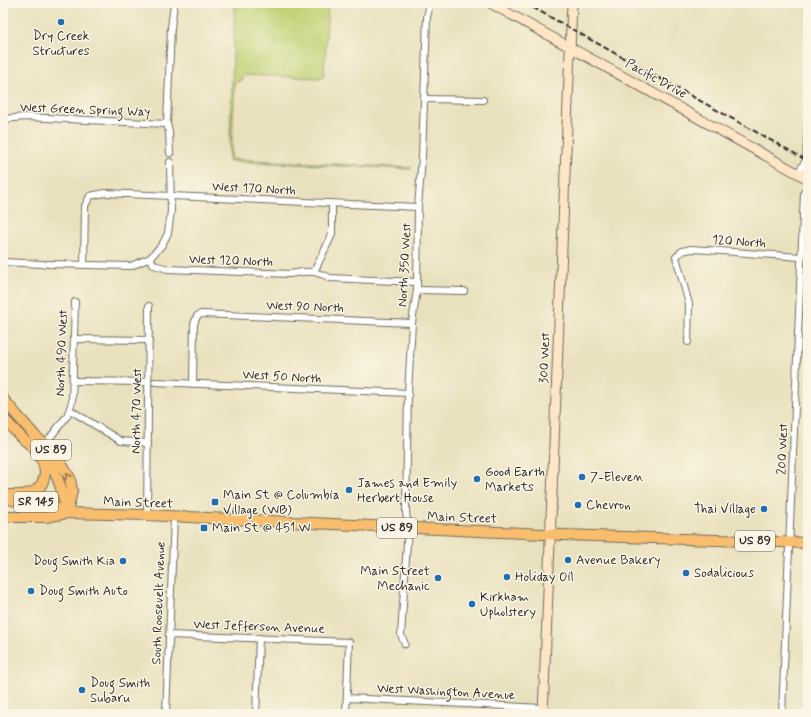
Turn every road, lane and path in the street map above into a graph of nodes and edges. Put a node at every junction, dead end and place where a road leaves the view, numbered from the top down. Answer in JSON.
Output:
{"nodes":[{"id":1,"x":174,"y":3,"type":"edge"},
{"id":2,"x":430,"y":3,"type":"edge"},
{"id":3,"x":490,"y":3,"type":"edge"},
{"id":4,"x":572,"y":3,"type":"edge"},
{"id":5,"x":571,"y":47,"type":"junction"},
{"id":6,"x":424,"y":99,"type":"junction"},
{"id":7,"x":483,"y":100,"type":"dead end"},
{"id":8,"x":3,"y":119,"type":"edge"},
{"id":9,"x":808,"y":120,"type":"edge"},
{"id":10,"x":167,"y":124,"type":"junction"},
{"id":11,"x":170,"y":154,"type":"dead end"},
{"id":12,"x":170,"y":162,"type":"dead end"},
{"id":13,"x":798,"y":173,"type":"junction"},
{"id":14,"x":808,"y":179,"type":"edge"},
{"id":15,"x":808,"y":186,"type":"edge"},
{"id":16,"x":171,"y":196,"type":"junction"},
{"id":17,"x":332,"y":204,"type":"junction"},
{"id":18,"x":418,"y":207,"type":"junction"},
{"id":19,"x":802,"y":257,"type":"junction"},
{"id":20,"x":150,"y":258,"type":"junction"},
{"id":21,"x":3,"y":262,"type":"edge"},
{"id":22,"x":84,"y":265,"type":"junction"},
{"id":23,"x":314,"y":272,"type":"junction"},
{"id":24,"x":417,"y":282,"type":"junction"},
{"id":25,"x":417,"y":290,"type":"junction"},
{"id":26,"x":464,"y":291,"type":"dead end"},
{"id":27,"x":75,"y":302,"type":"dead end"},
{"id":28,"x":149,"y":306,"type":"dead end"},
{"id":29,"x":412,"y":322,"type":"junction"},
{"id":30,"x":73,"y":339,"type":"junction"},
{"id":31,"x":149,"y":340,"type":"junction"},
{"id":32,"x":688,"y":342,"type":"dead end"},
{"id":33,"x":73,"y":381,"type":"junction"},
{"id":34,"x":152,"y":382,"type":"junction"},
{"id":35,"x":193,"y":384,"type":"junction"},
{"id":36,"x":408,"y":393,"type":"junction"},
{"id":37,"x":3,"y":399,"type":"edge"},
{"id":38,"x":70,"y":410,"type":"junction"},
{"id":39,"x":3,"y":418,"type":"edge"},
{"id":40,"x":148,"y":443,"type":"junction"},
{"id":41,"x":45,"y":444,"type":"junction"},
{"id":42,"x":35,"y":449,"type":"junction"},
{"id":43,"x":3,"y":495,"type":"edge"},
{"id":44,"x":3,"y":500,"type":"edge"},
{"id":45,"x":67,"y":513,"type":"junction"},
{"id":46,"x":147,"y":515,"type":"junction"},
{"id":47,"x":3,"y":517,"type":"edge"},
{"id":48,"x":174,"y":517,"type":"junction"},
{"id":49,"x":408,"y":528,"type":"junction"},
{"id":50,"x":552,"y":534,"type":"junction"},
{"id":51,"x":790,"y":543,"type":"junction"},
{"id":52,"x":808,"y":544,"type":"edge"},
{"id":53,"x":169,"y":635,"type":"junction"},
{"id":54,"x":259,"y":638,"type":"junction"},
{"id":55,"x":405,"y":644,"type":"dead end"},
{"id":56,"x":347,"y":698,"type":"junction"},
{"id":57,"x":543,"y":711,"type":"edge"},
{"id":58,"x":166,"y":714,"type":"edge"},
{"id":59,"x":256,"y":714,"type":"edge"},
{"id":60,"x":346,"y":714,"type":"edge"},
{"id":61,"x":782,"y":714,"type":"edge"}],
"edges":[{"from":1,"to":10,"type":"street"},
{"from":2,"to":6,"type":"street","name":"North 350 West"},
{"from":3,"to":5,"type":"street","name":"Pacific Drive"},
{"from":4,"to":5,"type":"street","name":"300 West"},
{"from":5,"to":13,"type":"street","name":"Pacific Drive"},
{"from":5,"to":50,"type":"street","name":"300 West"},
{"from":6,"to":7,"type":"street"},
{"from":6,"to":18,"type":"street","name":"North 350 West"},
{"from":8,"to":10,"type":"street","name":"West Green Spring Way"},
{"from":9,"to":13,"type":"street"},
{"from":10,"to":11,"type":"street"},
{"from":12,"to":16,"type":"street"},
{"from":13,"to":14,"type":"street","name":"Pacific Drive"},
{"from":15,"to":19,"type":"street","name":"200 West"},
{"from":16,"to":17,"type":"street","name":"West 170 North"},
{"from":16,"to":20,"type":"street"},
{"from":16,"to":22,"type":"street","name":"West 170 North"},
{"from":17,"to":18,"type":"street","name":"West 170 North"},
{"from":17,"to":23,"type":"street"},
{"from":18,"to":24,"type":"street","name":"North 350 West"},
{"from":19,"to":32,"type":"street","name":"120 North"},
{"from":19,"to":51,"type":"street","name":"200 West"},
{"from":20,"to":22,"type":"street"},
{"from":20,"to":23,"type":"street","name":"West 120 North"},
{"from":21,"to":22,"type":"street"},
{"from":23,"to":24,"type":"street","name":"West 120 North"},
{"from":24,"to":25,"type":"street","name":"North 350 West"},
{"from":25,"to":26,"type":"street"},
{"from":25,"to":29,"type":"street","name":"North 350 West"},
{"from":27,"to":30,"type":"street","name":"North 490 West"},
{"from":28,"to":31,"type":"street","name":"North 470 West"},
{"from":29,"to":35,"type":"street","name":"West 90 North"},
{"from":29,"to":36,"type":"street","name":"North 350 West"},
{"from":30,"to":31,"type":"street"},
{"from":30,"to":33,"type":"street","name":"North 490 West"},
{"from":31,"to":34,"type":"street","name":"North 470 West"},
{"from":33,"to":34,"type":"street","name":"West 50 North"},
{"from":33,"to":38,"type":"street","name":"North 490 West"},
{"from":34,"to":35,"type":"street","name":"West 50 North"},
{"from":34,"to":40,"type":"street","name":"North 470 West"},
{"from":35,"to":36,"type":"street","name":"West 50 North"},
{"from":36,"to":49,"type":"street","name":"North 350 West"},
{"from":37,"to":41,"type":"main road","number":"US 89"},
{"from":38,"to":40,"type":"street"},
{"from":38,"to":41,"type":"street","name":"North 490 West"},
{"from":39,"to":42,"type":"main road","number":"US 89"},
{"from":40,"to":46,"type":"street","name":"North 470 West"},
{"from":45,"to":41,"type":"main road","number":"US 89","one_way":true},
{"from":42,"to":43,"type":"main road","number":"US 89"},
{"from":42,"to":45,"type":"main road","number":"US 89"},
{"from":44,"to":45,"type":"main road","name":"Main Street","number":"SR 145"},
{"from":45,"to":46,"type":"main road","name":"Main Street","number":"US 89"},
{"from":45,"to":47,"type":"main road","name":"Main Street","number":"SR 145"},
{"from":46,"to":48,"type":"main road","name":"Main Street","number":"US 89"},
{"from":48,"to":49,"type":"main road","name":"Main Street","number":"US 89"},
{"from":48,"to":53,"type":"street","name":"South Roosevelt Avenue"},
{"from":49,"to":50,"type":"main road","name":"Main Street","number":"US 89"},
{"from":49,"to":55,"type":"street","name":"North 350 West"},
{"from":50,"to":51,"type":"main road","name":"Main Street","number":"US 89"},
{"from":50,"to":57,"type":"street","name":"300 West"},
{"from":51,"to":52,"type":"main road","name":"Main Street","number":"US 89"},
{"from":51,"to":61,"type":"street","name":"200 West"},
{"from":53,"to":54,"type":"street","name":"West Jefferson Avenue"},
{"from":53,"to":58,"type":"street","name":"South Roosevelt Avenue"},
{"from":54,"to":56,"type":"street","name":"West Jefferson Avenue"},
{"from":54,"to":59,"type":"street"},
{"from":56,"to":57,"type":"street","name":"West Washington Avenue"},
{"from":56,"to":60,"type":"street"}]}
